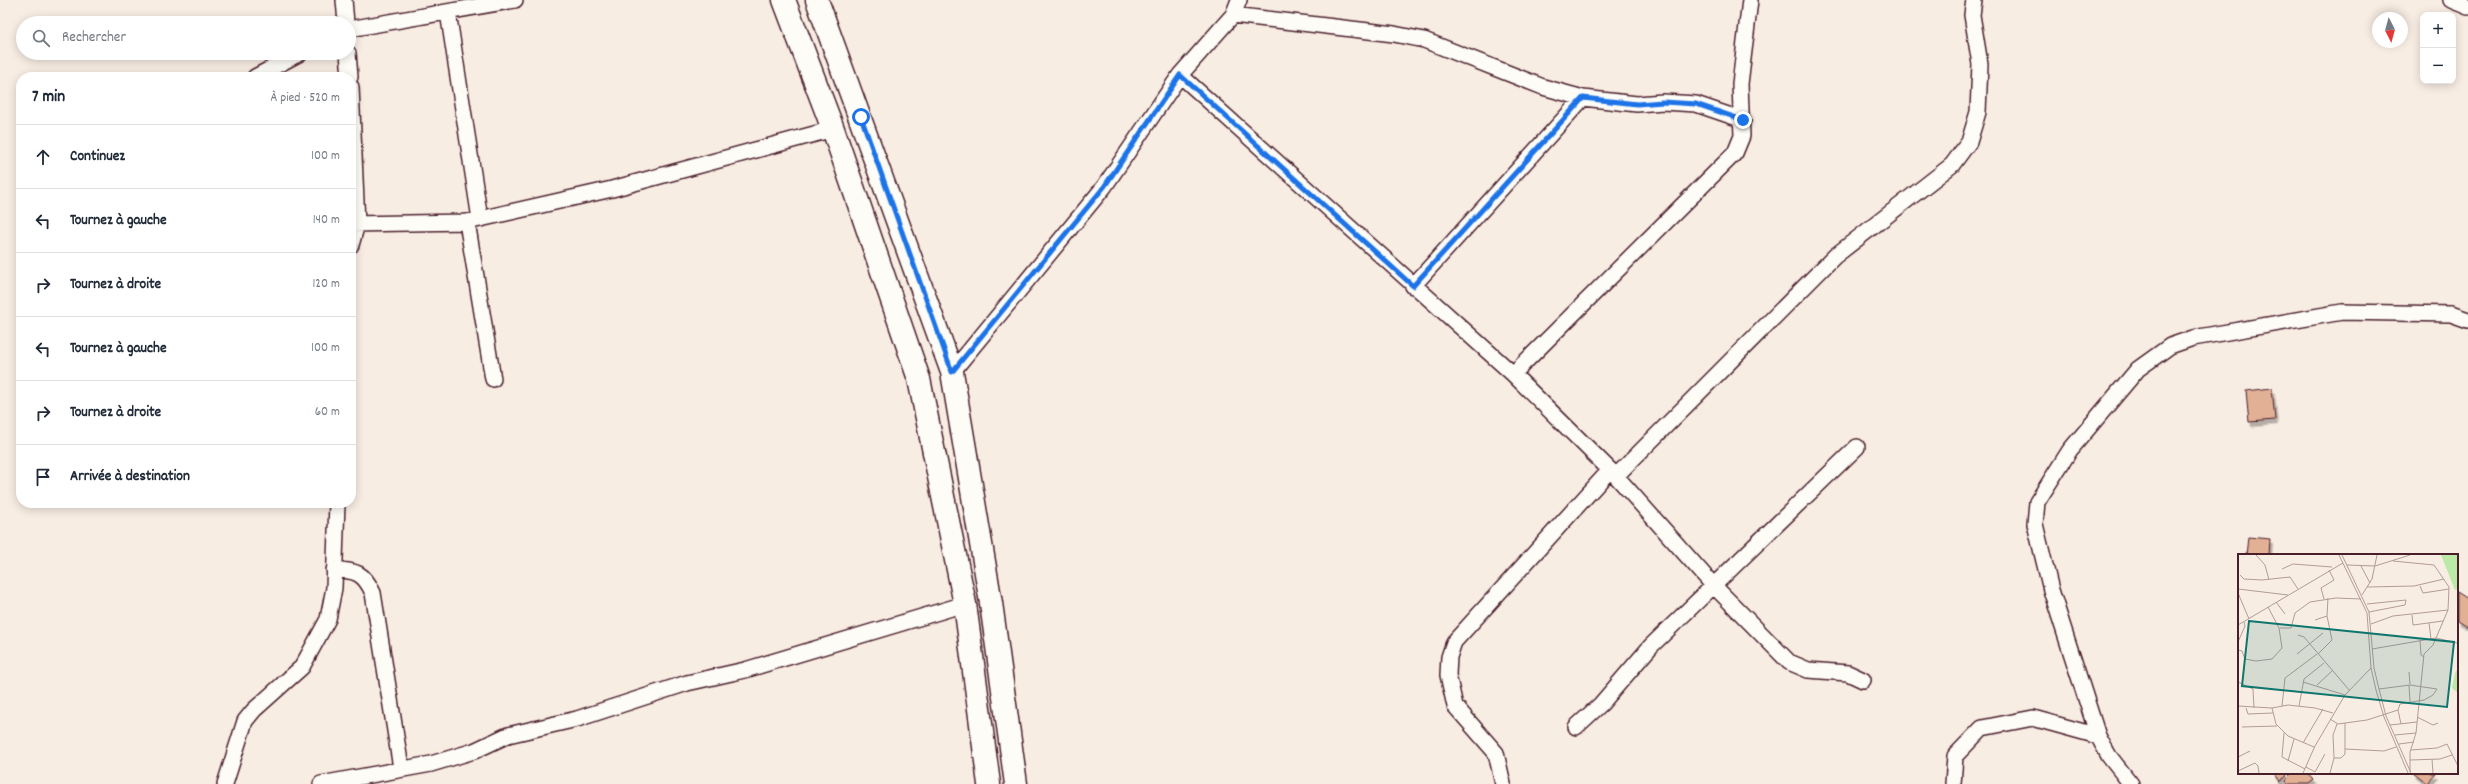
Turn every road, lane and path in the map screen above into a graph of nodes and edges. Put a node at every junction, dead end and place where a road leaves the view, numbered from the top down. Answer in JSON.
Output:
{"nodes":[{"id":1,"x":344,"y":0,"type":"edge"},
{"id":2,"x":515,"y":0,"type":"edge"},
{"id":3,"x":784,"y":0,"type":"edge"},
{"id":4,"x":817,"y":0,"type":"edge"},
{"id":5,"x":1239,"y":0,"type":"edge"},
{"id":6,"x":1750,"y":0,"type":"edge"},
{"id":7,"x":1974,"y":0,"type":"edge"},
{"id":8,"x":2451,"y":0,"type":"edge"},
{"id":9,"x":2468,"y":7,"type":"edge"},
{"id":10,"x":448,"y":12,"type":"junction"},
{"id":11,"x":1233,"y":15,"type":"junction"},
{"id":12,"x":345,"y":16,"type":"edge"},
{"id":13,"x":356,"y":28,"type":"edge"},
{"id":14,"x":287,"y":60,"type":"edge"},
{"id":15,"x":349,"y":60,"type":"edge"},
{"id":16,"x":264,"y":72,"type":"edge"},
{"id":17,"x":350,"y":72,"type":"edge"},
{"id":18,"x":1180,"y":75,"type":"junction"},
{"id":19,"x":1583,"y":98,"type":"junction"},
{"id":20,"x":1743,"y":120,"type":"junction"},
{"id":21,"x":833,"y":128,"type":"junction"},
{"id":22,"x":474,"y":220,"type":"junction"},
{"id":23,"x":356,"y":224,"type":"edge"},
{"id":24,"x":1413,"y":286,"type":"junction"},
{"id":25,"x":2468,"y":320,"type":"edge"},
{"id":26,"x":952,"y":372,"type":"junction"},
{"id":27,"x":1512,"y":374,"type":"junction"},
{"id":28,"x":493,"y":379,"type":"dead end"},
{"id":29,"x":1857,"y":447,"type":"dead end"},
{"id":30,"x":1613,"y":473,"type":"junction"},
{"id":31,"x":337,"y":508,"type":"edge"},
{"id":32,"x":334,"y":570,"type":"junction"},
{"id":33,"x":1713,"y":585,"type":"junction"},
{"id":34,"x":965,"y":604,"type":"junction"},
{"id":35,"x":1863,"y":680,"type":"dead end"},
{"id":36,"x":1576,"y":727,"type":"dead end"},
{"id":37,"x":2098,"y":736,"type":"junction"},
{"id":38,"x":402,"y":768,"type":"junction"},
{"id":39,"x":225,"y":784,"type":"edge"},
{"id":40,"x":321,"y":784,"type":"edge"},
{"id":41,"x":989,"y":784,"type":"edge"},
{"id":42,"x":1016,"y":784,"type":"edge"},
{"id":43,"x":1503,"y":784,"type":"edge"},
{"id":44,"x":1953,"y":784,"type":"edge"},
{"id":45,"x":2131,"y":784,"type":"edge"}],
"edges":[{"from":1,"to":12,"type":"street"},
{"from":2,"to":10,"type":"street"},
{"from":3,"to":21,"type":"street"},
{"from":4,"to":26,"type":"street"},
{"from":5,"to":11,"type":"street"},
{"from":6,"to":20,"type":"street"},
{"from":7,"to":30,"type":"street"},
{"from":8,"to":9,"type":"street"},
{"from":10,"to":13,"type":"street"},
{"from":10,"to":22,"type":"street"},
{"from":11,"to":18,"type":"street"},
{"from":11,"to":19,"type":"street"},
{"from":14,"to":16,"type":"street"},
{"from":15,"to":17,"type":"street"},
{"from":18,"to":24,"type":"street"},
{"from":18,"to":26,"type":"street"},
{"from":19,"to":20,"type":"street"},
{"from":19,"to":24,"type":"street"},
{"from":20,"to":27,"type":"street"},
{"from":21,"to":22,"type":"street"},
{"from":21,"to":34,"type":"street"},
{"from":22,"to":23,"type":"street"},
{"from":22,"to":28,"type":"street"},
{"from":24,"to":27,"type":"street"},
{"from":25,"to":37,"type":"street"},
{"from":26,"to":42,"type":"street"},
{"from":27,"to":30,"type":"street"},
{"from":29,"to":33,"type":"street"},
{"from":30,"to":33,"type":"street"},
{"from":30,"to":43,"type":"street"},
{"from":31,"to":32,"type":"street"},
{"from":32,"to":38,"type":"street"},
{"from":32,"to":39,"type":"street"},
{"from":33,"to":35,"type":"street"},
{"from":33,"to":36,"type":"street"},
{"from":34,"to":38,"type":"street"},
{"from":34,"to":41,"type":"street"},
{"from":37,"to":44,"type":"street"},
{"from":37,"to":45,"type":"street"},
{"from":38,"to":40,"type":"street"}]}
